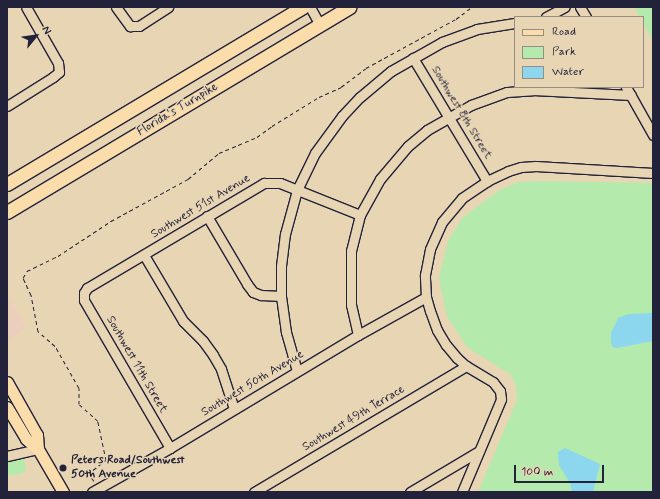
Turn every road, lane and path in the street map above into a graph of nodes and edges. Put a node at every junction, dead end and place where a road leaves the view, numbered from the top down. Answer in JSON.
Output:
{"nodes":[{"id":1,"x":26,"y":7,"type":"edge"},
{"id":2,"x":116,"y":7,"type":"edge"},
{"id":3,"x":168,"y":7,"type":"edge"},
{"id":4,"x":303,"y":7,"type":"edge"},
{"id":5,"x":310,"y":7,"type":"edge"},
{"id":6,"x":350,"y":7,"type":"edge"},
{"id":7,"x":565,"y":7,"type":"edge"},
{"id":8,"x":580,"y":7,"type":"edge"},
{"id":9,"x":548,"y":16,"type":"edge"},
{"id":10,"x":585,"y":16,"type":"edge"},
{"id":11,"x":514,"y":23,"type":"edge"},
{"id":12,"x":320,"y":25,"type":"junction"},
{"id":13,"x":413,"y":58,"type":"junction"},
{"id":14,"x":629,"y":91,"type":"edge"},
{"id":15,"x":7,"y":106,"type":"edge"},
{"id":16,"x":449,"y":117,"type":"junction"},
{"id":17,"x":653,"y":134,"type":"edge"},
{"id":18,"x":653,"y":173,"type":"edge"},
{"id":19,"x":487,"y":181,"type":"junction"},
{"id":20,"x":7,"y":184,"type":"edge"},
{"id":21,"x":297,"y":190,"type":"junction"},
{"id":22,"x":7,"y":212,"type":"edge"},
{"id":23,"x":360,"y":215,"type":"junction"},
{"id":24,"x":208,"y":216,"type":"junction"},
{"id":25,"x":144,"y":255,"type":"junction"},
{"id":26,"x":84,"y":293,"type":"joint"},
{"id":27,"x":281,"y":296,"type":"junction"},
{"id":28,"x":426,"y":297,"type":"junction"},
{"id":29,"x":358,"y":335,"type":"junction"},
{"id":30,"x":466,"y":366,"type":"junction"},
{"id":31,"x":297,"y":371,"type":"junction"},
{"id":32,"x":7,"y":382,"type":"edge"},
{"id":33,"x":7,"y":407,"type":"edge"},
{"id":34,"x":234,"y":409,"type":"junction"},
{"id":35,"x":170,"y":448,"type":"junction"},
{"id":36,"x":38,"y":449,"type":"junction"},
{"id":37,"x":479,"y":451,"type":"junction"},
{"id":38,"x":7,"y":456,"type":"edge"},
{"id":39,"x":60,"y":491,"type":"edge"},
{"id":40,"x":92,"y":492,"type":"edge"},
{"id":41,"x":254,"y":492,"type":"edge"},
{"id":42,"x":410,"y":492,"type":"edge"},
{"id":43,"x":462,"y":492,"type":"edge"}],
"edges":[{"from":1,"to":15,"type":"street"},
{"from":2,"to":3,"type":"street"},
{"from":4,"to":20,"type":"highway","name":"Florida's Turnpike"},
{"from":5,"to":12,"type":"street"},
{"from":6,"to":12,"type":"highway","name":"Florida's Turnpike"},
{"from":7,"to":9,"type":"street"},
{"from":8,"to":10,"type":"street"},
{"from":11,"to":13,"type":"street"},
{"from":12,"to":22,"type":"highway","name":"Florida's Turnpike"},
{"from":13,"to":16,"type":"street","name":"Southwest 8th Street"},
{"from":13,"to":21,"type":"street"},
{"from":14,"to":16,"type":"street"},
{"from":14,"to":17,"type":"street"},
{"from":16,"to":19,"type":"street","name":"Southwest 8th Street"},
{"from":16,"to":23,"type":"street"},
{"from":18,"to":19,"type":"street"},
{"from":19,"to":28,"type":"street"},
{"from":21,"to":23,"type":"street","name":"Southwest 51st Avenue"},
{"from":21,"to":24,"type":"street","name":"Southwest 51st Avenue"},
{"from":21,"to":27,"type":"street"},
{"from":23,"to":29,"type":"street"},
{"from":24,"to":25,"type":"street","name":"Southwest 51st Avenue"},
{"from":24,"to":27,"type":"street"},
{"from":25,"to":26,"type":"street","name":"Southwest 51st Avenue"},
{"from":25,"to":34,"type":"street"},
{"from":26,"to":35,"type":"street","name":"Southwest 11th Street"},
{"from":27,"to":31,"type":"street"},
{"from":28,"to":29,"type":"street","name":"Southwest 50th Avenue"},
{"from":28,"to":30,"type":"street"},
{"from":29,"to":31,"type":"street","name":"Southwest 50th Avenue"},
{"from":30,"to":37,"type":"street"},
{"from":30,"to":41,"type":"street","name":"Southwest 49th Terrace"},
{"from":31,"to":34,"type":"street","name":"Southwest 50th Avenue"},
{"from":32,"to":36,"type":"main road"},
{"from":33,"to":36,"type":"main road"},
{"from":34,"to":35,"type":"street","name":"Southwest 50th Avenue"},
{"from":35,"to":40,"type":"street","name":"Southwest 50th Avenue"},
{"from":36,"to":38,"type":"street"},
{"from":36,"to":39,"type":"main road"},
{"from":37,"to":42,"type":"street"},
{"from":37,"to":43,"type":"street"}]}
